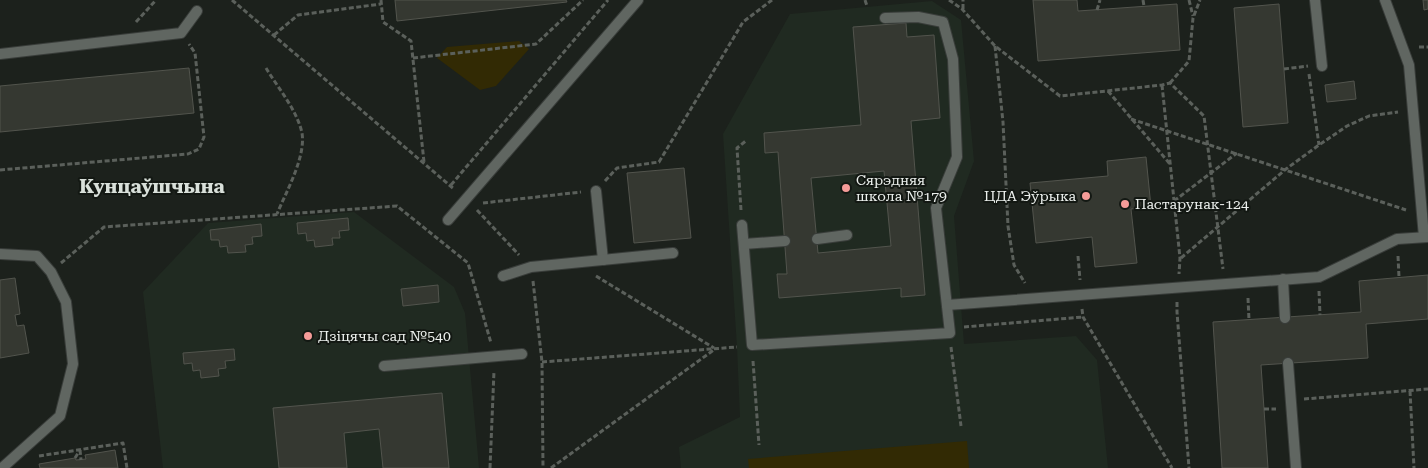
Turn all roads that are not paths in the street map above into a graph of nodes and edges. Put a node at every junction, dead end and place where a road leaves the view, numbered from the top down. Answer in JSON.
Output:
{"nodes":[{"id":1,"x":638,"y":0,"type":"edge"},
{"id":2,"x":1315,"y":0,"type":"edge"},
{"id":3,"x":1385,"y":0,"type":"edge"},
{"id":4,"x":197,"y":11,"type":"dead end"},
{"id":5,"x":885,"y":18,"type":"dead end"},
{"id":6,"x":0,"y":54,"type":"edge"},
{"id":7,"x":1322,"y":66,"type":"road end"},
{"id":8,"x":596,"y":191,"type":"road end"},
{"id":9,"x":448,"y":220,"type":"dead end"},
{"id":10,"x":742,"y":225,"type":"road end"},
{"id":11,"x":846,"y":235,"type":"dead end"},
{"id":12,"x":1426,"y":237,"type":"edge"},
{"id":13,"x":817,"y":239,"type":"dead end"},
{"id":14,"x":785,"y":241,"type":"dead end"},
{"id":15,"x":744,"y":244,"type":"junction"},
{"id":16,"x":673,"y":253,"type":"dead end"},
{"id":17,"x":0,"y":254,"type":"edge"},
{"id":18,"x":602,"y":260,"type":"junction"},
{"id":19,"x":504,"y":276,"type":"dead end"},
{"id":20,"x":1283,"y":279,"type":"junction"},
{"id":21,"x":947,"y":306,"type":"junction"},
{"id":22,"x":1285,"y":318,"type":"dead end"},
{"id":23,"x":522,"y":354,"type":"dead end"},
{"id":24,"x":1288,"y":363,"type":"dead end"},
{"id":25,"x":384,"y":366,"type":"dead end"},
{"id":26,"x":2,"y":468,"type":"edge"},
{"id":27,"x":1296,"y":468,"type":"edge"}],
"edges":[{"from":1,"to":9,"type":"lane"},
{"from":2,"to":7,"type":"lane"},
{"from":3,"to":12,"type":"lane"},
{"from":4,"to":6,"type":"lane"},
{"from":5,"to":21,"type":"lane"},
{"from":8,"to":18,"type":"lane"},
{"from":10,"to":15,"type":"lane"},
{"from":11,"to":13,"type":"lane"},
{"from":12,"to":20,"type":"lane"},
{"from":14,"to":15,"type":"lane"},
{"from":15,"to":21,"type":"lane"},
{"from":16,"to":18,"type":"lane"},
{"from":17,"to":26,"type":"lane"},
{"from":18,"to":19,"type":"lane"},
{"from":20,"to":21,"type":"lane"},
{"from":20,"to":22,"type":"lane"},
{"from":23,"to":25,"type":"lane"},
{"from":24,"to":27,"type":"lane"}]}
